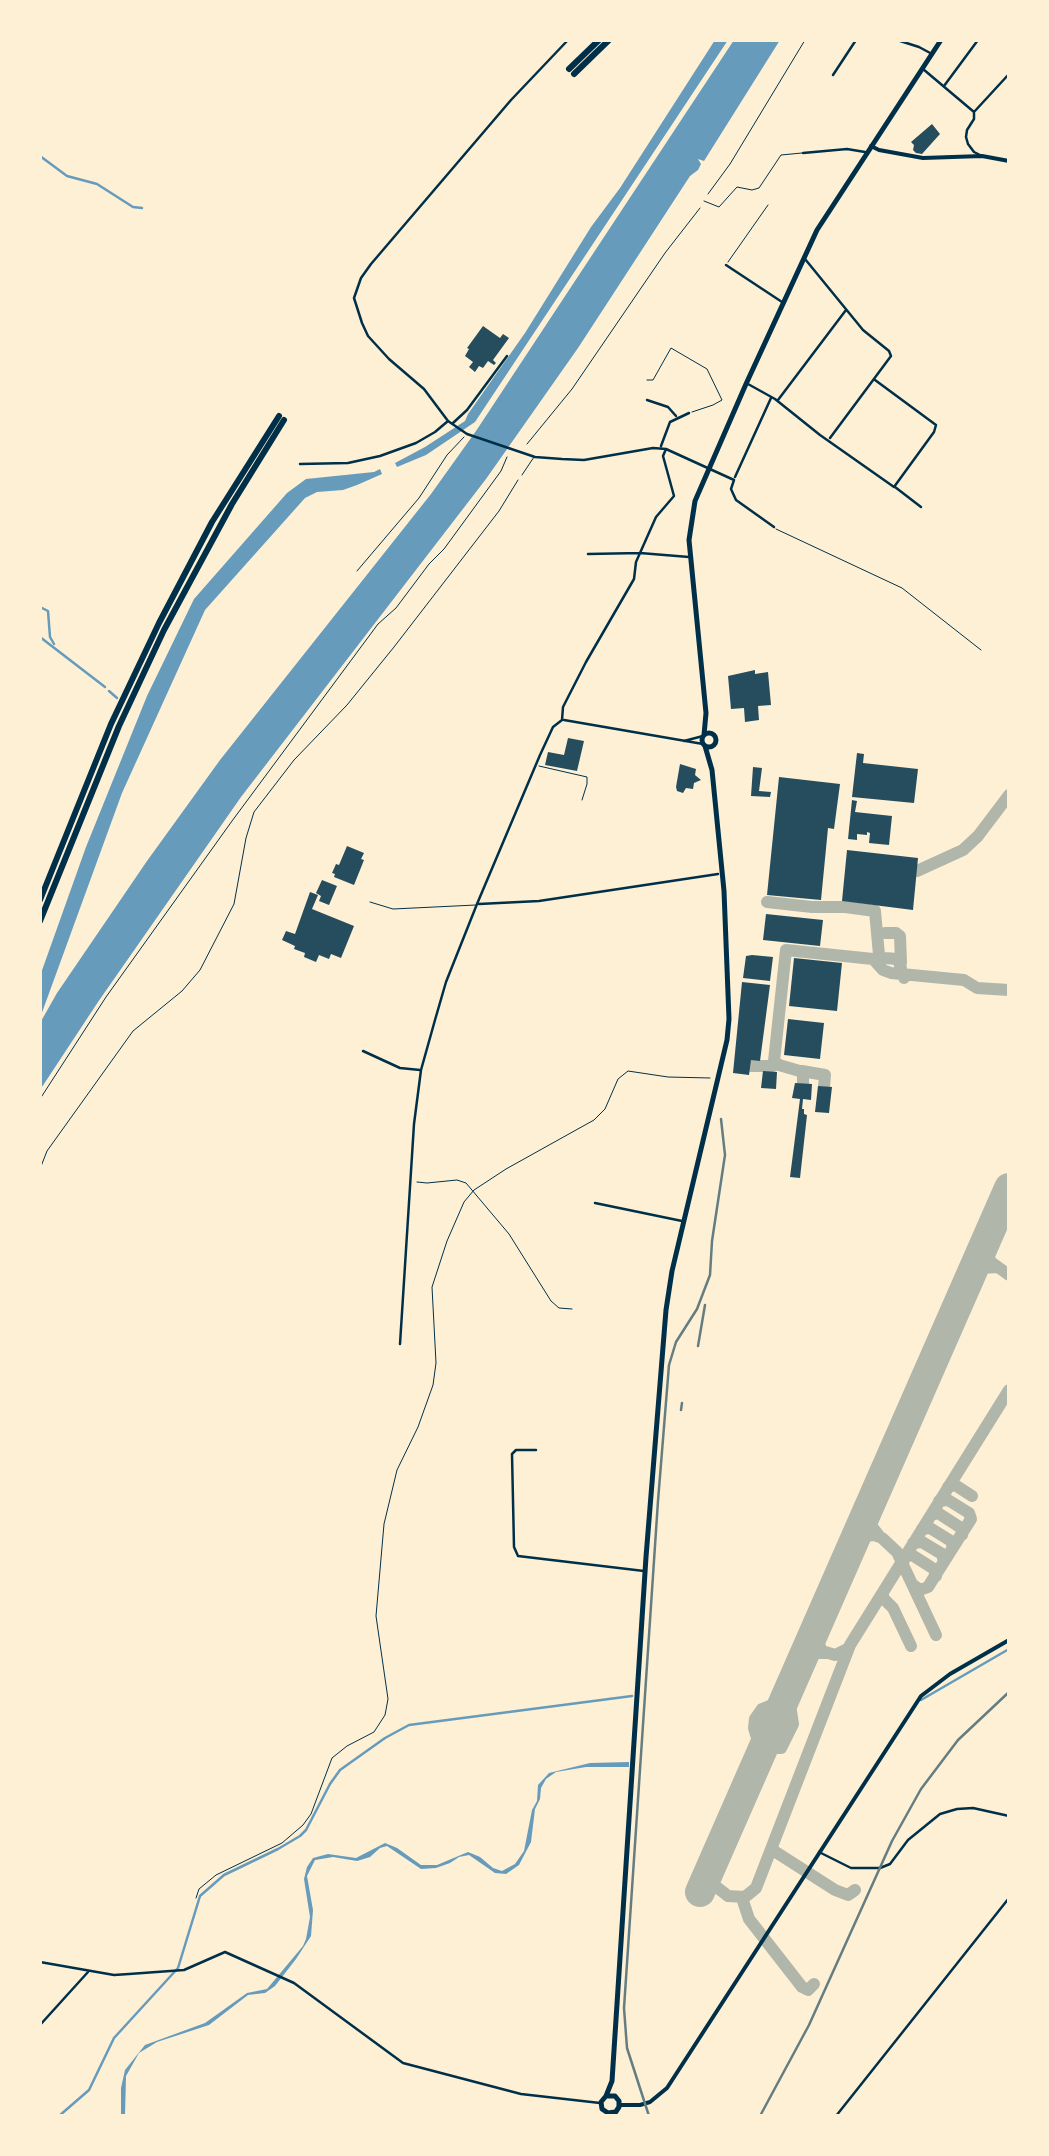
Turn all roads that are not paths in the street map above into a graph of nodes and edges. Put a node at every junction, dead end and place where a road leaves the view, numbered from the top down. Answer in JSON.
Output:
{"nodes":[{"id":1,"x":568,"y":40,"type":"edge"},
{"id":2,"x":599,"y":40,"type":"edge"},
{"id":3,"x":609,"y":40,"type":"edge"},
{"id":4,"x":856,"y":40,"type":"edge"},
{"id":5,"x":897,"y":40,"type":"edge"},
{"id":6,"x":942,"y":40,"type":"edge"},
{"id":7,"x":978,"y":40,"type":"edge"},
{"id":8,"x":932,"y":54,"type":"junction"},
{"id":9,"x":923,"y":68,"type":"junction"},
{"id":10,"x":1009,"y":74,"type":"edge"},
{"id":11,"x":833,"y":75,"type":"dead end"},
{"id":12,"x":944,"y":86,"type":"junction"},
{"id":13,"x":974,"y":112,"type":"junction"},
{"id":14,"x":968,"y":144,"type":"junction"},
{"id":15,"x":869,"y":150,"type":"junction"},
{"id":16,"x":803,"y":153,"type":"joint"},
{"id":17,"x":982,"y":156,"type":"junction"},
{"id":18,"x":961,"y":157,"type":"junction"},
{"id":19,"x":1009,"y":161,"type":"edge"},
{"id":20,"x":704,"y":201,"type":"road end"},
{"id":21,"x":768,"y":204,"type":"dead end"},
{"id":22,"x":804,"y":258,"type":"junction"},
{"id":23,"x":726,"y":265,"type":"joint"},
{"id":24,"x":784,"y":302,"type":"junction"},
{"id":25,"x":846,"y":309,"type":"junction"},
{"id":26,"x":507,"y":356,"type":"dead end"},
{"id":27,"x":647,"y":380,"type":"dead end"},
{"id":28,"x":874,"y":380,"type":"junction"},
{"id":29,"x":746,"y":384,"type":"junction"},
{"id":30,"x":771,"y":396,"type":"junction"},
{"id":31,"x":647,"y":400,"type":"dead end"},
{"id":32,"x":777,"y":400,"type":"junction"},
{"id":33,"x":689,"y":413,"type":"joint"},
{"id":34,"x":676,"y":418,"type":"junction"},
{"id":35,"x":452,"y":424,"type":"junction"},
{"id":36,"x":467,"y":434,"type":"junction"},
{"id":37,"x":828,"y":440,"type":"junction"},
{"id":38,"x":664,"y":448,"type":"junction"},
{"id":39,"x":534,"y":457,"type":"junction"},
{"id":40,"x":300,"y":464,"type":"dead end"},
{"id":41,"x":711,"y":469,"type":"junction"},
{"id":42,"x":522,"y":474,"type":"road end"},
{"id":43,"x":734,"y":480,"type":"junction"},
{"id":44,"x":894,"y":486,"type":"junction"},
{"id":45,"x":920,"y":507,"type":"dead end"},
{"id":46,"x":774,"y":528,"type":"joint"},
{"id":47,"x":640,"y":553,"type":"junction"},
{"id":48,"x":588,"y":554,"type":"dead end"},
{"id":49,"x":690,"y":556,"type":"junction"},
{"id":50,"x":357,"y":570,"type":"dead end"},
{"id":51,"x":980,"y":650,"type":"dead end"},
{"id":52,"x":562,"y":720,"type":"junction"},
{"id":53,"x":705,"y":739,"type":"junction"},
{"id":54,"x":536,"y":765,"type":"junction"},
{"id":55,"x":712,"y":770,"type":"junction"},
{"id":56,"x":582,"y":800,"type":"dead end"},
{"id":57,"x":722,"y":873,"type":"junction"},
{"id":58,"x":40,"y":900,"type":"edge"},
{"id":59,"x":370,"y":902,"type":"dead end"},
{"id":60,"x":477,"y":904,"type":"junction"},
{"id":61,"x":40,"y":921,"type":"edge"},
{"id":62,"x":363,"y":1051,"type":"dead end"},
{"id":63,"x":422,"y":1070,"type":"junction"},
{"id":64,"x":595,"y":1203,"type":"dead end"},
{"id":65,"x":683,"y":1221,"type":"junction"},
{"id":66,"x":400,"y":1344,"type":"dead end"},
{"id":67,"x":536,"y":1450,"type":"dead end"},
{"id":68,"x":645,"y":1571,"type":"junction"},
{"id":69,"x":1009,"y":1640,"type":"edge"},
{"id":70,"x":1009,"y":1816,"type":"edge"},
{"id":71,"x":818,"y":1852,"type":"junction"},
{"id":72,"x":1009,"y":1898,"type":"edge"},
{"id":73,"x":40,"y":1962,"type":"edge"},
{"id":74,"x":88,"y":1970,"type":"junction"},
{"id":75,"x":40,"y":2025,"type":"edge"},
{"id":76,"x":612,"y":2081,"type":"junction"},
{"id":77,"x":606,"y":2096,"type":"junction"},
{"id":78,"x":616,"y":2097,"type":"junction"},
{"id":79,"x":620,"y":2105,"type":"junction"},
{"id":80,"x":608,"y":2112,"type":"edge"},
{"id":81,"x":836,"y":2116,"type":"edge"}],
"edges":[{"from":1,"to":35,"type":"street"},
{"from":2,"to":3,"type":"highway"},
{"from":4,"to":11,"type":"street"},
{"from":5,"to":8,"type":"street"},
{"from":6,"to":8,"type":"main road"},
{"from":7,"to":12,"type":"street"},
{"from":8,"to":9,"type":"main road"},
{"from":9,"to":12,"type":"street"},
{"from":9,"to":15,"type":"main road"},
{"from":10,"to":13,"type":"street"},
{"from":12,"to":13,"type":"street"},
{"from":13,"to":14,"type":"street"},
{"from":14,"to":17,"type":"street"},
{"from":14,"to":18,"type":"street"},
{"from":15,"to":16,"type":"street"},
{"from":15,"to":18,"type":"main road"},
{"from":15,"to":22,"type":"main road"},
{"from":16,"to":20,"type":"lane"},
{"from":17,"to":18,"type":"main road"},
{"from":17,"to":19,"type":"main road"},
{"from":21,"to":23,"type":"lane"},
{"from":22,"to":24,"type":"main road"},
{"from":22,"to":25,"type":"street"},
{"from":23,"to":24,"type":"street"},
{"from":24,"to":29,"type":"main road"},
{"from":25,"to":28,"type":"street"},
{"from":25,"to":32,"type":"street"},
{"from":26,"to":35,"type":"street"},
{"from":27,"to":33,"type":"lane"},
{"from":28,"to":37,"type":"street"},
{"from":28,"to":44,"type":"street"},
{"from":29,"to":30,"type":"street"},
{"from":29,"to":41,"type":"main road"},
{"from":30,"to":32,"type":"street"},
{"from":30,"to":43,"type":"street"},
{"from":31,"to":34,"type":"street"},
{"from":32,"to":37,"type":"street"},
{"from":33,"to":34,"type":"street"},
{"from":34,"to":38,"type":"street"},
{"from":35,"to":36,"type":"street"},
{"from":35,"to":40,"type":"street"},
{"from":36,"to":39,"type":"street"},
{"from":36,"to":50,"type":"lane"},
{"from":37,"to":44,"type":"street"},
{"from":38,"to":39,"type":"street"},
{"from":38,"to":41,"type":"street"},
{"from":38,"to":47,"type":"street"},
{"from":39,"to":42,"type":"lane"},
{"from":41,"to":43,"type":"street"},
{"from":41,"to":49,"type":"main road"},
{"from":43,"to":46,"type":"street"},
{"from":44,"to":45,"type":"street"},
{"from":46,"to":51,"type":"lane"},
{"from":47,"to":48,"type":"street"},
{"from":47,"to":49,"type":"street"},
{"from":47,"to":52,"type":"street"},
{"from":49,"to":53,"type":"main road"},
{"from":52,"to":53,"type":"street"},
{"from":52,"to":54,"type":"street"},
{"from":53,"to":55,"type":"main road"},
{"from":53,"to":55,"type":"main road"},
{"from":54,"to":56,"type":"lane"},
{"from":54,"to":60,"type":"street"},
{"from":55,"to":57,"type":"main road"},
{"from":57,"to":60,"type":"street"},
{"from":57,"to":65,"type":"main road"},
{"from":58,"to":61,"type":"highway"},
{"from":59,"to":60,"type":"lane"},
{"from":60,"to":63,"type":"street"},
{"from":62,"to":63,"type":"street"},
{"from":63,"to":66,"type":"street"},
{"from":64,"to":65,"type":"street"},
{"from":65,"to":68,"type":"main road"},
{"from":67,"to":68,"type":"street"},
{"from":68,"to":76,"type":"main road"},
{"from":69,"to":71,"type":"main road"},
{"from":70,"to":71,"type":"street"},
{"from":71,"to":79,"type":"main road"},
{"from":72,"to":81,"type":"street"},
{"from":73,"to":74,"type":"street"},
{"from":74,"to":75,"type":"street"},
{"from":74,"to":80,"type":"street"},
{"from":76,"to":77,"type":"main road"},
{"from":76,"to":78,"type":"main road"},
{"from":77,"to":78,"type":"main road"},
{"from":77,"to":80,"type":"main road"},
{"from":78,"to":79,"type":"main road"},
{"from":79,"to":80,"type":"main road"}]}
